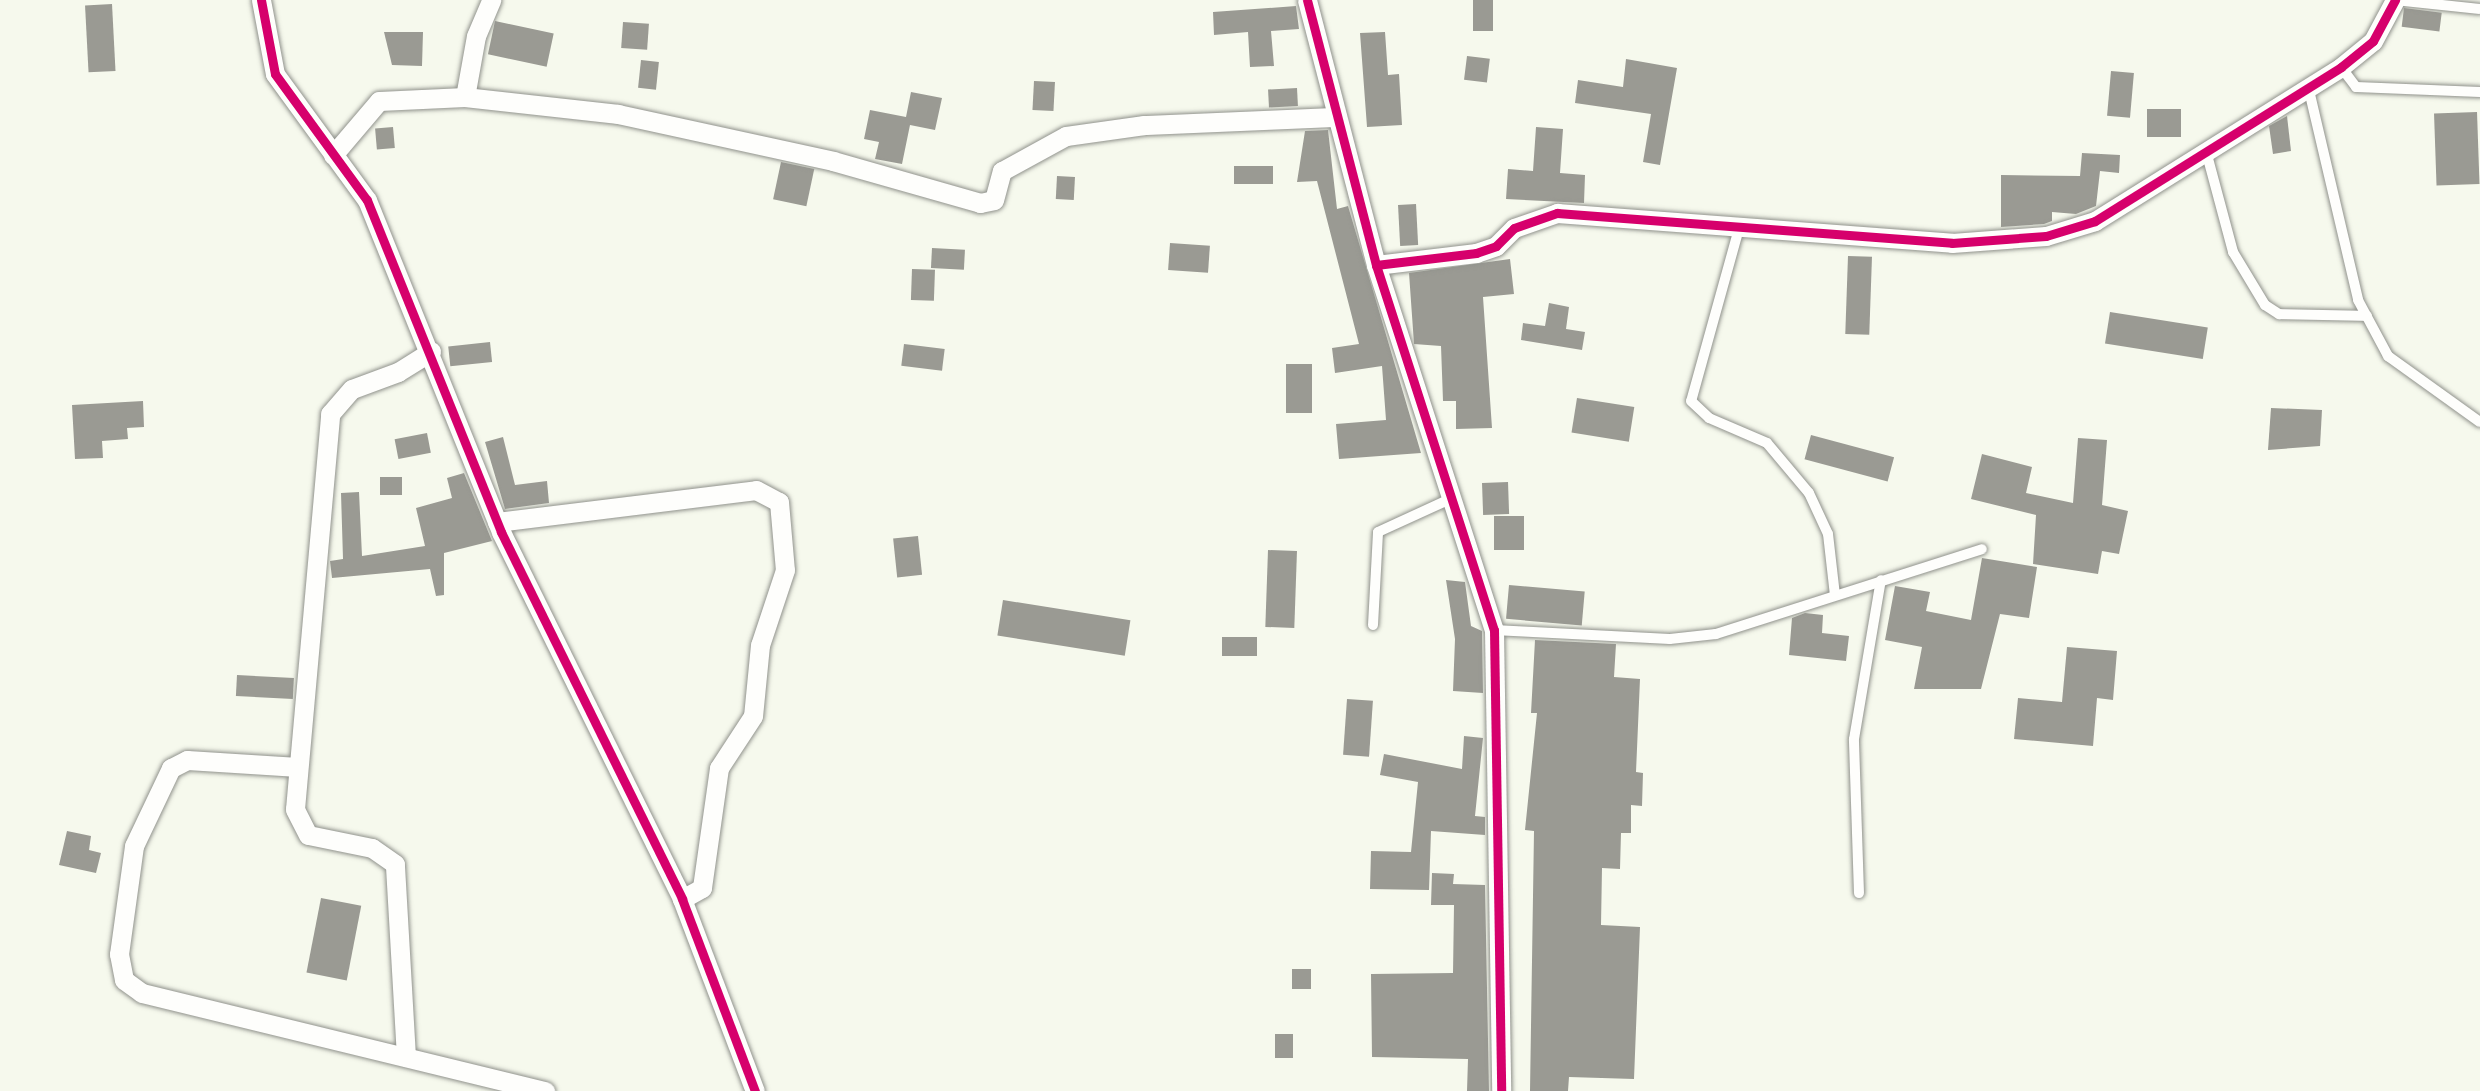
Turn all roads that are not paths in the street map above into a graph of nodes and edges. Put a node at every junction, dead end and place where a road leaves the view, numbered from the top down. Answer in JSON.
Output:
{"nodes":[{"id":1,"x":261,"y":0,"type":"edge"},
{"id":2,"x":491,"y":0,"type":"edge"},
{"id":3,"x":1307,"y":0,"type":"edge"},
{"id":4,"x":2395,"y":0,"type":"edge"},
{"id":5,"x":2480,"y":9,"type":"edge"},
{"id":6,"x":2341,"y":67,"type":"junction"},
{"id":7,"x":2308,"y":85,"type":"junction"},
{"id":8,"x":2480,"y":92,"type":"edge"},
{"id":9,"x":465,"y":97,"type":"junction"},
{"id":10,"x":1336,"y":117,"type":"junction"},
{"id":11,"x":2206,"y":151,"type":"junction"},
{"id":12,"x":333,"y":155,"type":"junction"},
{"id":13,"x":1738,"y":232,"type":"junction"},
{"id":14,"x":1376,"y":265,"type":"junction"},
{"id":15,"x":2367,"y":316,"type":"junction"},
{"id":16,"x":431,"y":351,"type":"junction"},
{"id":17,"x":2480,"y":422,"type":"edge"},
{"id":18,"x":1450,"y":499,"type":"junction"},
{"id":19,"x":497,"y":522,"type":"junction"},
{"id":20,"x":1982,"y":549,"type":"dead end"},
{"id":21,"x":1881,"y":580,"type":"junction"},
{"id":22,"x":1835,"y":596,"type":"junction"},
{"id":23,"x":1373,"y":625,"type":"dead end"},
{"id":24,"x":1493,"y":630,"type":"junction"},
{"id":25,"x":298,"y":767,"type":"junction"},
{"id":26,"x":1859,"y":893,"type":"dead end"},
{"id":27,"x":682,"y":899,"type":"junction"},
{"id":28,"x":406,"y":1057,"type":"junction"},
{"id":29,"x":545,"y":1091,"type":"edge"},
{"id":30,"x":755,"y":1091,"type":"edge"},
{"id":31,"x":1501,"y":1091,"type":"edge"}],
"edges":[{"from":1,"to":12,"type":"street"},
{"from":2,"to":9,"type":"street"},
{"from":3,"to":10,"type":"street"},
{"from":4,"to":5,"type":"lane"},
{"from":4,"to":6,"type":"street"},
{"from":6,"to":7,"type":"street"},
{"from":6,"to":8,"type":"lane"},
{"from":7,"to":11,"type":"street"},
{"from":7,"to":15,"type":"lane"},
{"from":9,"to":10,"type":"street"},
{"from":9,"to":12,"type":"street"},
{"from":10,"to":14,"type":"street"},
{"from":11,"to":13,"type":"street"},
{"from":11,"to":15,"type":"lane"},
{"from":12,"to":16,"type":"street"},
{"from":13,"to":14,"type":"street"},
{"from":13,"to":22,"type":"lane"},
{"from":14,"to":18,"type":"street"},
{"from":15,"to":17,"type":"lane"},
{"from":16,"to":19,"type":"street"},
{"from":16,"to":25,"type":"street"},
{"from":18,"to":23,"type":"lane"},
{"from":18,"to":24,"type":"street"},
{"from":19,"to":27,"type":"street"},
{"from":19,"to":27,"type":"street"},
{"from":20,"to":21,"type":"lane"},
{"from":21,"to":22,"type":"lane"},
{"from":21,"to":26,"type":"lane"},
{"from":22,"to":24,"type":"lane"},
{"from":24,"to":31,"type":"street"},
{"from":25,"to":28,"type":"street"},
{"from":25,"to":28,"type":"street"},
{"from":27,"to":30,"type":"street"},
{"from":28,"to":29,"type":"street"}]}
